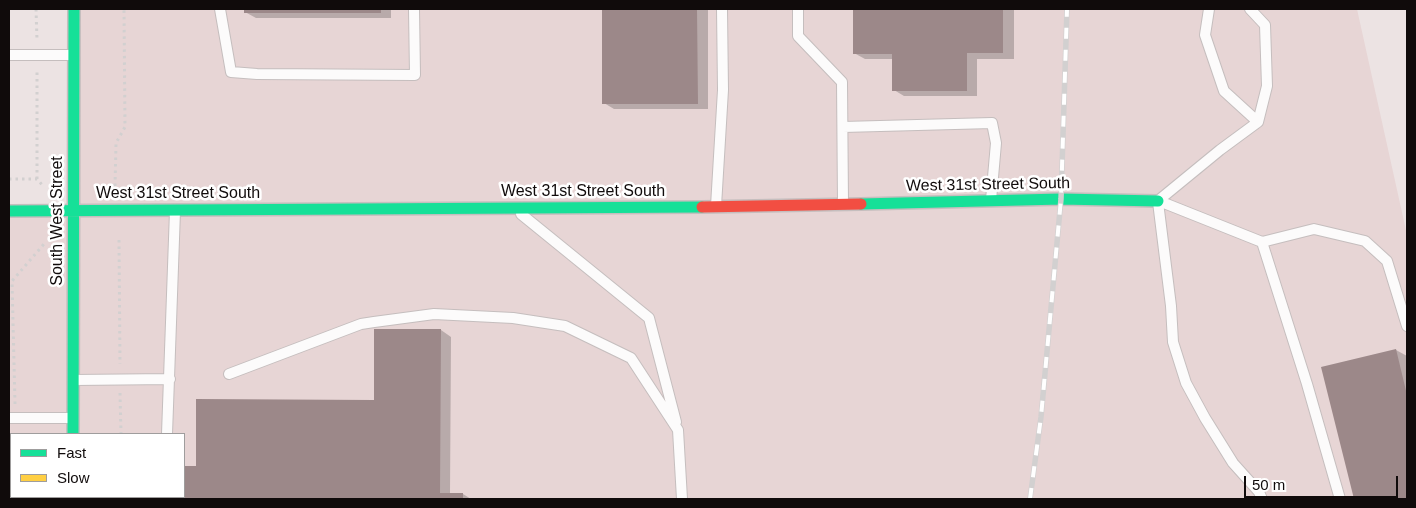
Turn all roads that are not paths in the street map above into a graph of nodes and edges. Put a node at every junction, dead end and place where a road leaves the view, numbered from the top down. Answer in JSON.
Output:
{"nodes":[{"id":1,"x":74,"y":9,"type":"edge"},
{"id":2,"x":220,"y":9,"type":"edge"},
{"id":3,"x":414,"y":9,"type":"edge"},
{"id":4,"x":722,"y":9,"type":"edge"},
{"id":5,"x":798,"y":9,"type":"edge"},
{"id":6,"x":1209,"y":9,"type":"edge"},
{"id":7,"x":1250,"y":9,"type":"edge"},
{"id":8,"x":74,"y":54,"type":"junction"},
{"id":9,"x":9,"y":55,"type":"edge"},
{"id":10,"x":1258,"y":122,"type":"junction"},
{"id":11,"x":843,"y":127,"type":"junction"},
{"id":12,"x":991,"y":201,"type":"junction"},
{"id":13,"x":1158,"y":201,"type":"junction"},
{"id":14,"x":844,"y":204,"type":"junction"},
{"id":15,"x":716,"y":207,"type":"junction"},
{"id":16,"x":515,"y":208,"type":"junction"},
{"id":17,"x":175,"y":210,"type":"junction"},
{"id":18,"x":9,"y":211,"type":"edge"},
{"id":19,"x":74,"y":211,"type":"junction"},
{"id":20,"x":1262,"y":242,"type":"junction"},
{"id":21,"x":1407,"y":326,"type":"edge"},
{"id":22,"x":229,"y":374,"type":"dead end"},
{"id":23,"x":170,"y":379,"type":"junction"},
{"id":24,"x":73,"y":380,"type":"junction"},
{"id":25,"x":12,"y":418,"type":"edge"},
{"id":26,"x":73,"y":418,"type":"junction"},
{"id":27,"x":678,"y":430,"type":"junction"},
{"id":28,"x":73,"y":433,"type":"edge"},
{"id":29,"x":167,"y":433,"type":"edge"},
{"id":30,"x":682,"y":499,"type":"edge"},
{"id":31,"x":1262,"y":499,"type":"edge"},
{"id":32,"x":1340,"y":499,"type":"edge"}],
"edges":[{"from":1,"to":8,"type":"street","name":"South West Street"},
{"from":2,"to":3,"type":"lane"},
{"from":4,"to":15,"type":"lane"},
{"from":5,"to":11,"type":"lane"},
{"from":6,"to":10,"type":"lane"},
{"from":7,"to":10,"type":"lane"},
{"from":8,"to":9,"type":"lane"},
{"from":8,"to":19,"type":"street","name":"South West Street"},
{"from":10,"to":13,"type":"lane"},
{"from":11,"to":12,"type":"lane"},
{"from":11,"to":14,"type":"lane"},
{"from":12,"to":13,"type":"street","name":"West 31st Street South"},
{"from":12,"to":14,"type":"street","name":"West 31st Street South"},
{"from":13,"to":20,"type":"lane"},
{"from":13,"to":31,"type":"lane"},
{"from":14,"to":15,"type":"street","name":"West 31st Street South"},
{"from":15,"to":16,"type":"street","name":"West 31st Street South"},
{"from":16,"to":17,"type":"street","name":"West 31st Street South"},
{"from":16,"to":27,"type":"lane"},
{"from":17,"to":19,"type":"street","name":"West 31st Street South"},
{"from":17,"to":23,"type":"lane"},
{"from":18,"to":19,"type":"street","name":"West 31st Street South"},
{"from":19,"to":24,"type":"street","name":"South West Street"},
{"from":20,"to":21,"type":"lane"},
{"from":20,"to":32,"type":"lane"},
{"from":22,"to":27,"type":"lane"},
{"from":23,"to":24,"type":"lane"},
{"from":23,"to":29,"type":"lane"},
{"from":24,"to":26,"type":"street","name":"South West Street"},
{"from":25,"to":26,"type":"lane"},
{"from":26,"to":28,"type":"street","name":"South West Street"},
{"from":27,"to":30,"type":"lane"}]}
